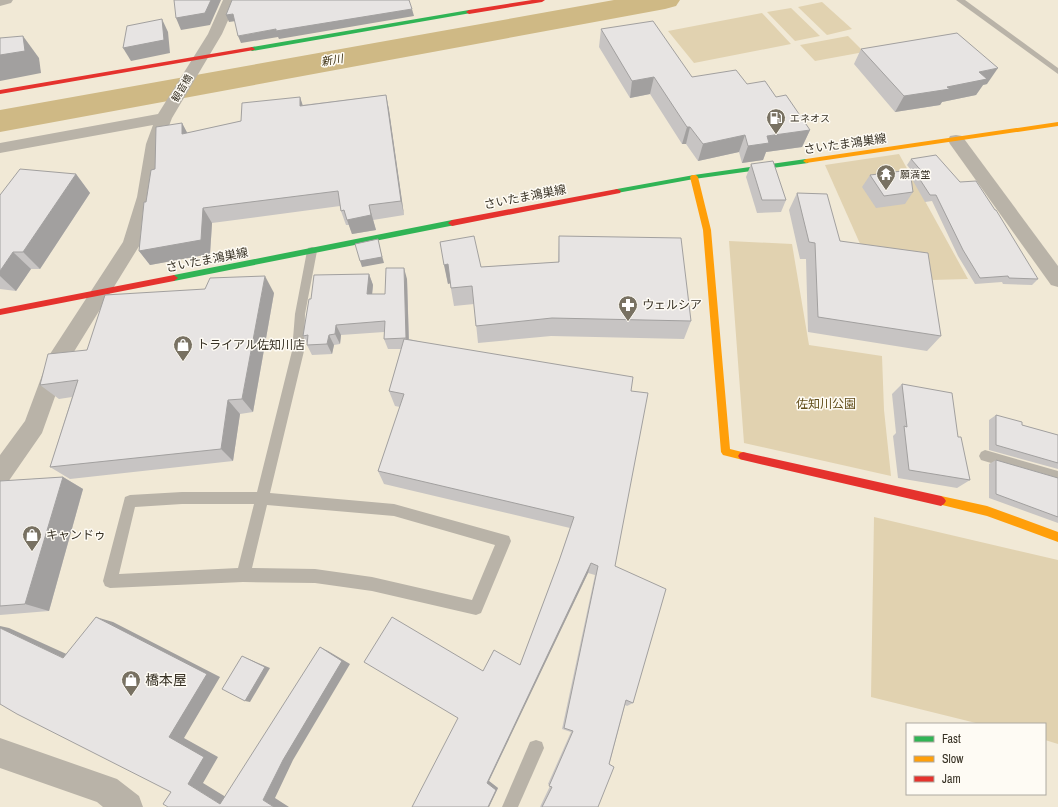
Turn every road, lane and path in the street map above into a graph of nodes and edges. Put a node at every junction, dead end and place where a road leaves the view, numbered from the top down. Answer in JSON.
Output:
{"nodes":[{"id":1,"x":6,"y":0,"type":"edge"},
{"id":2,"x":230,"y":0,"type":"edge"},
{"id":3,"x":542,"y":0,"type":"edge"},
{"id":4,"x":960,"y":0,"type":"edge"},
{"id":5,"x":0,"y":2,"type":"edge"},
{"id":6,"x":200,"y":58,"type":"junction"},
{"id":7,"x":1058,"y":72,"type":"edge"},
{"id":8,"x":0,"y":92,"type":"edge"},
{"id":9,"x":164,"y":118,"type":"junction"},
{"id":10,"x":1058,"y":124,"type":"edge"},
{"id":11,"x":956,"y":140,"type":"junction"},
{"id":12,"x":0,"y":148,"type":"edge"},
{"id":13,"x":694,"y":177,"type":"junction"},
{"id":14,"x":312,"y":251,"type":"junction"},
{"id":15,"x":1058,"y":280,"type":"edge"},
{"id":16,"x":101,"y":293,"type":"junction"},
{"id":17,"x":0,"y":312,"type":"edge"},
{"id":18,"x":985,"y":456,"type":"dead end"},
{"id":19,"x":0,"y":474,"type":"edge"},
{"id":20,"x":1058,"y":477,"type":"edge"},
{"id":21,"x":262,"y":498,"type":"junction"},
{"id":22,"x":1058,"y":537,"type":"edge"},
{"id":23,"x":243,"y":575,"type":"junction"},
{"id":24,"x":536,"y":748,"type":"dead end"},
{"id":25,"x":0,"y":753,"type":"edge"},
{"id":26,"x":127,"y":807,"type":"edge"},
{"id":27,"x":510,"y":807,"type":"edge"}],
"edges":[{"from":1,"to":5,"type":"street"},
{"from":2,"to":6,"type":"street","name":"観音橋"},
{"from":3,"to":6,"type":"street"},
{"from":4,"to":7,"type":"lane"},
{"from":6,"to":8,"type":"street"},
{"from":6,"to":9,"type":"street","name":"観音橋"},
{"from":9,"to":12,"type":"street"},
{"from":9,"to":16,"type":"street","name":"観音橋"},
{"from":10,"to":11,"type":"street","name":"さいたま鴻巣線"},
{"from":11,"to":13,"type":"street","name":"さいたま鴻巣線"},
{"from":11,"to":15,"type":"street"},
{"from":13,"to":14,"type":"street","name":"さいたま鴻巣線"},
{"from":13,"to":22,"type":"street"},
{"from":14,"to":16,"type":"street","name":"さいたま鴻巣線"},
{"from":14,"to":21,"type":"lane"},
{"from":16,"to":17,"type":"street","name":"さいたま鴻巣線"},
{"from":16,"to":19,"type":"street","name":"観音橋"},
{"from":18,"to":20,"type":"lane"},
{"from":21,"to":23,"type":"lane"},
{"from":21,"to":23,"type":"lane"},
{"from":21,"to":23,"type":"lane"},
{"from":24,"to":27,"type":"lane"},
{"from":25,"to":26,"type":"street"}]}
